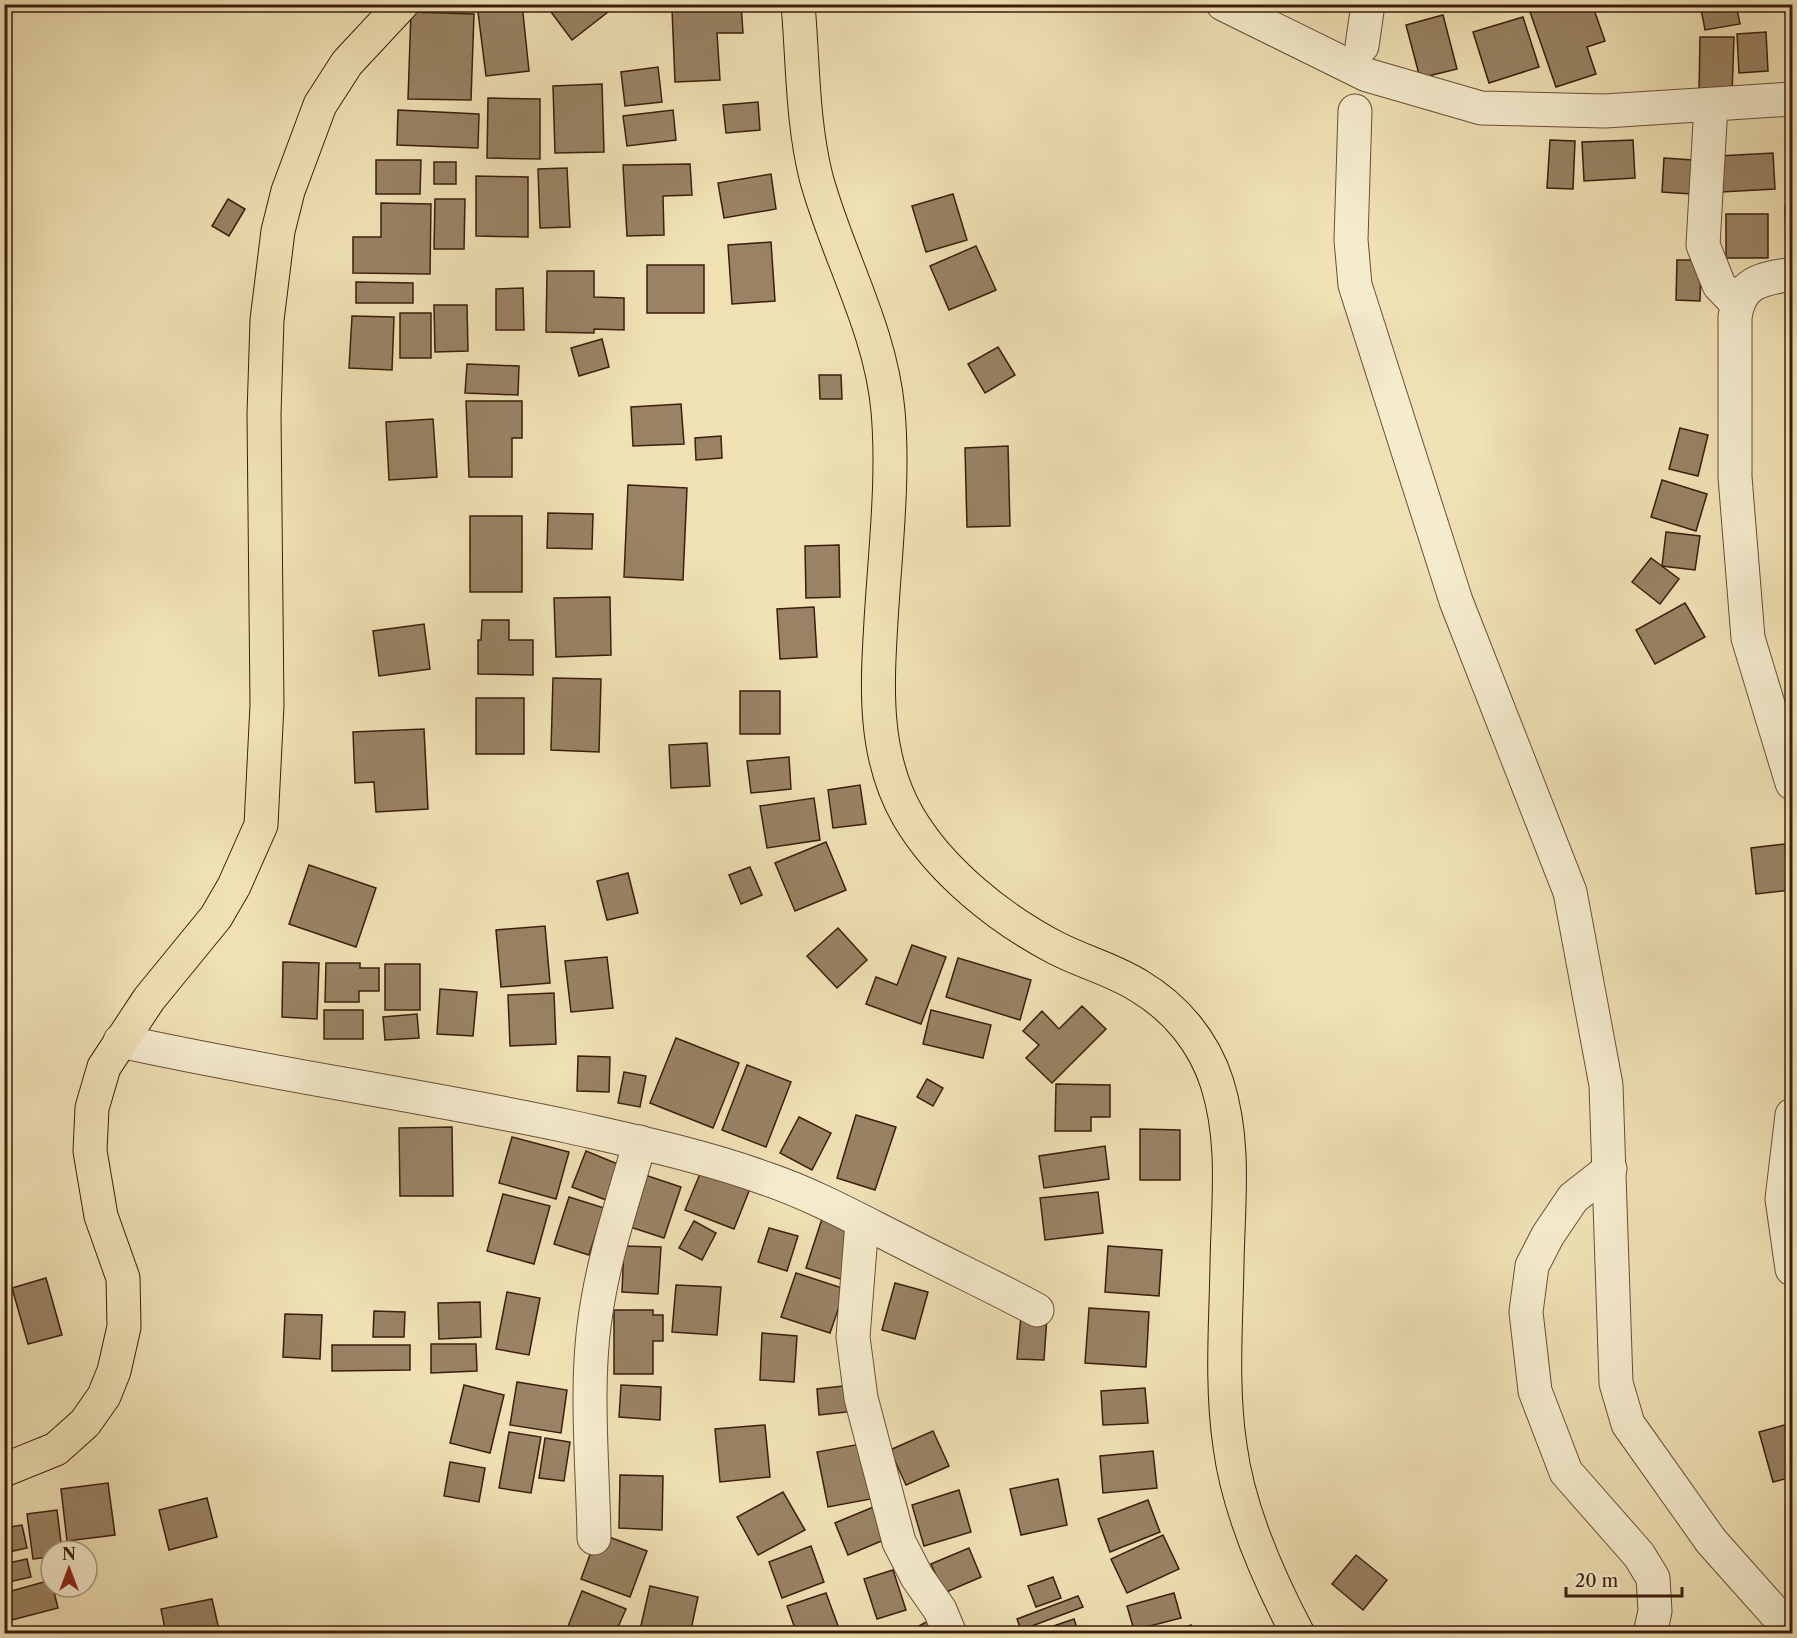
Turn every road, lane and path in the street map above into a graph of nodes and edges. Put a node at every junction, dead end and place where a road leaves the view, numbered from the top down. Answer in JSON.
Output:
{"nodes":[{"id":1,"x":402,"y":4,"type":"edge"},
{"id":2,"x":798,"y":4,"type":"edge"},
{"id":3,"x":1223,"y":4,"type":"edge"},
{"id":4,"x":1368,"y":4,"type":"edge"},
{"id":5,"x":1362,"y":46,"type":"dead end"},
{"id":6,"x":1792,"y":99,"type":"edge"},
{"id":7,"x":1711,"y":105,"type":"junction"},
{"id":8,"x":1355,"y":111,"type":"dead end"},
{"id":9,"x":1792,"y":274,"type":"edge"},
{"id":10,"x":1737,"y":304,"type":"junction"},
{"id":11,"x":1792,"y":783,"type":"edge"},
{"id":12,"x":120,"y":1041,"type":"junction"},
{"id":13,"x":1792,"y":1115,"type":"edge"},
{"id":14,"x":640,"y":1142,"type":"junction"},
{"id":15,"x":1610,"y":1169,"type":"junction"},
{"id":16,"x":862,"y":1222,"type":"junction"},
{"id":17,"x":1792,"y":1269,"type":"edge"},
{"id":18,"x":1037,"y":1310,"type":"dead end"},
{"id":19,"x":4,"y":1470,"type":"edge"},
{"id":20,"x":594,"y":1538,"type":"dead end"},
{"id":21,"x":1792,"y":1632,"type":"edge"},
{"id":22,"x":950,"y":1634,"type":"edge"},
{"id":23,"x":1298,"y":1634,"type":"edge"},
{"id":24,"x":1650,"y":1634,"type":"edge"}],
"edges":[{"from":1,"to":12,"type":"highway"},
{"from":2,"to":23,"type":"highway"},
{"from":3,"to":7,"type":"street"},
{"from":4,"to":5,"type":"street"},
{"from":6,"to":7,"type":"street"},
{"from":7,"to":10,"type":"street"},
{"from":8,"to":15,"type":"street"},
{"from":9,"to":10,"type":"street"},
{"from":10,"to":11,"type":"street"},
{"from":12,"to":14,"type":"street"},
{"from":12,"to":19,"type":"highway"},
{"from":13,"to":17,"type":"street"},
{"from":14,"to":16,"type":"street"},
{"from":14,"to":20,"type":"street"},
{"from":15,"to":21,"type":"street"},
{"from":15,"to":24,"type":"street"},
{"from":16,"to":18,"type":"street"},
{"from":16,"to":22,"type":"street"}]}
